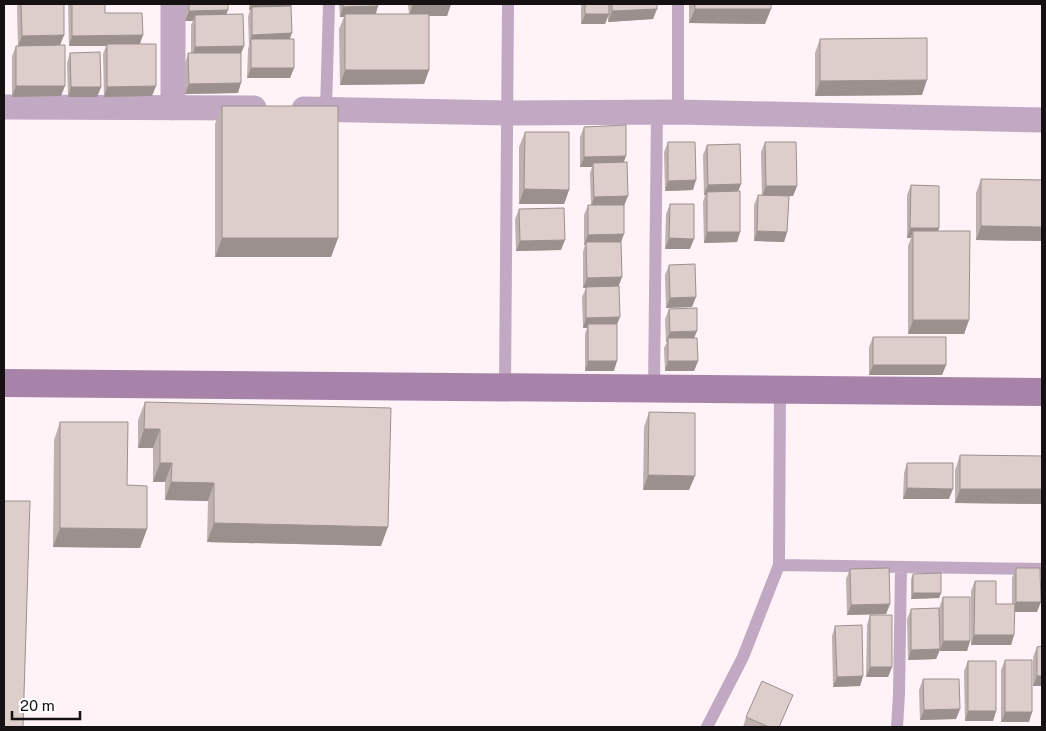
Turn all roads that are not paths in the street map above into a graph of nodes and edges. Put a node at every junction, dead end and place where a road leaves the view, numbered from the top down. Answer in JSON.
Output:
{"nodes":[{"id":1,"x":173,"y":4,"type":"edge"},
{"id":2,"x":329,"y":4,"type":"edge"},
{"id":3,"x":508,"y":4,"type":"edge"},
{"id":4,"x":678,"y":4,"type":"edge"},
{"id":5,"x":4,"y":107,"type":"edge"},
{"id":6,"x":173,"y":108,"type":"junction"},
{"id":7,"x":326,"y":109,"type":"junction"},
{"id":8,"x":668,"y":112,"type":"junction"},
{"id":9,"x":508,"y":113,"type":"junction"},
{"id":10,"x":1042,"y":120,"type":"edge"},
{"id":11,"x":4,"y":383,"type":"edge"},
{"id":12,"x":505,"y":388,"type":"junction"},
{"id":13,"x":654,"y":388,"type":"junction"},
{"id":14,"x":780,"y":389,"type":"junction"},
{"id":15,"x":1042,"y":392,"type":"edge"},
{"id":16,"x":779,"y":565,"type":"junction"},
{"id":17,"x":901,"y":567,"type":"junction"},
{"id":18,"x":1042,"y":568,"type":"edge"},
{"id":19,"x":707,"y":727,"type":"edge"},
{"id":20,"x":897,"y":727,"type":"edge"}],
"edges":[{"from":1,"to":6,"type":"street"},
{"from":2,"to":7,"type":"lane"},
{"from":3,"to":9,"type":"lane"},
{"from":4,"to":8,"type":"lane"},
{"from":5,"to":6,"type":"street"},
{"from":6,"to":7,"type":"street"},
{"from":7,"to":9,"type":"street"},
{"from":8,"to":9,"type":"street"},
{"from":8,"to":10,"type":"street"},
{"from":8,"to":13,"type":"lane"},
{"from":9,"to":12,"type":"lane"},
{"from":11,"to":12,"type":"street"},
{"from":12,"to":13,"type":"street"},
{"from":13,"to":14,"type":"street"},
{"from":14,"to":15,"type":"street"},
{"from":14,"to":16,"type":"lane"},
{"from":16,"to":17,"type":"lane"},
{"from":16,"to":19,"type":"lane"},
{"from":17,"to":18,"type":"lane"},
{"from":17,"to":20,"type":"lane"}]}
